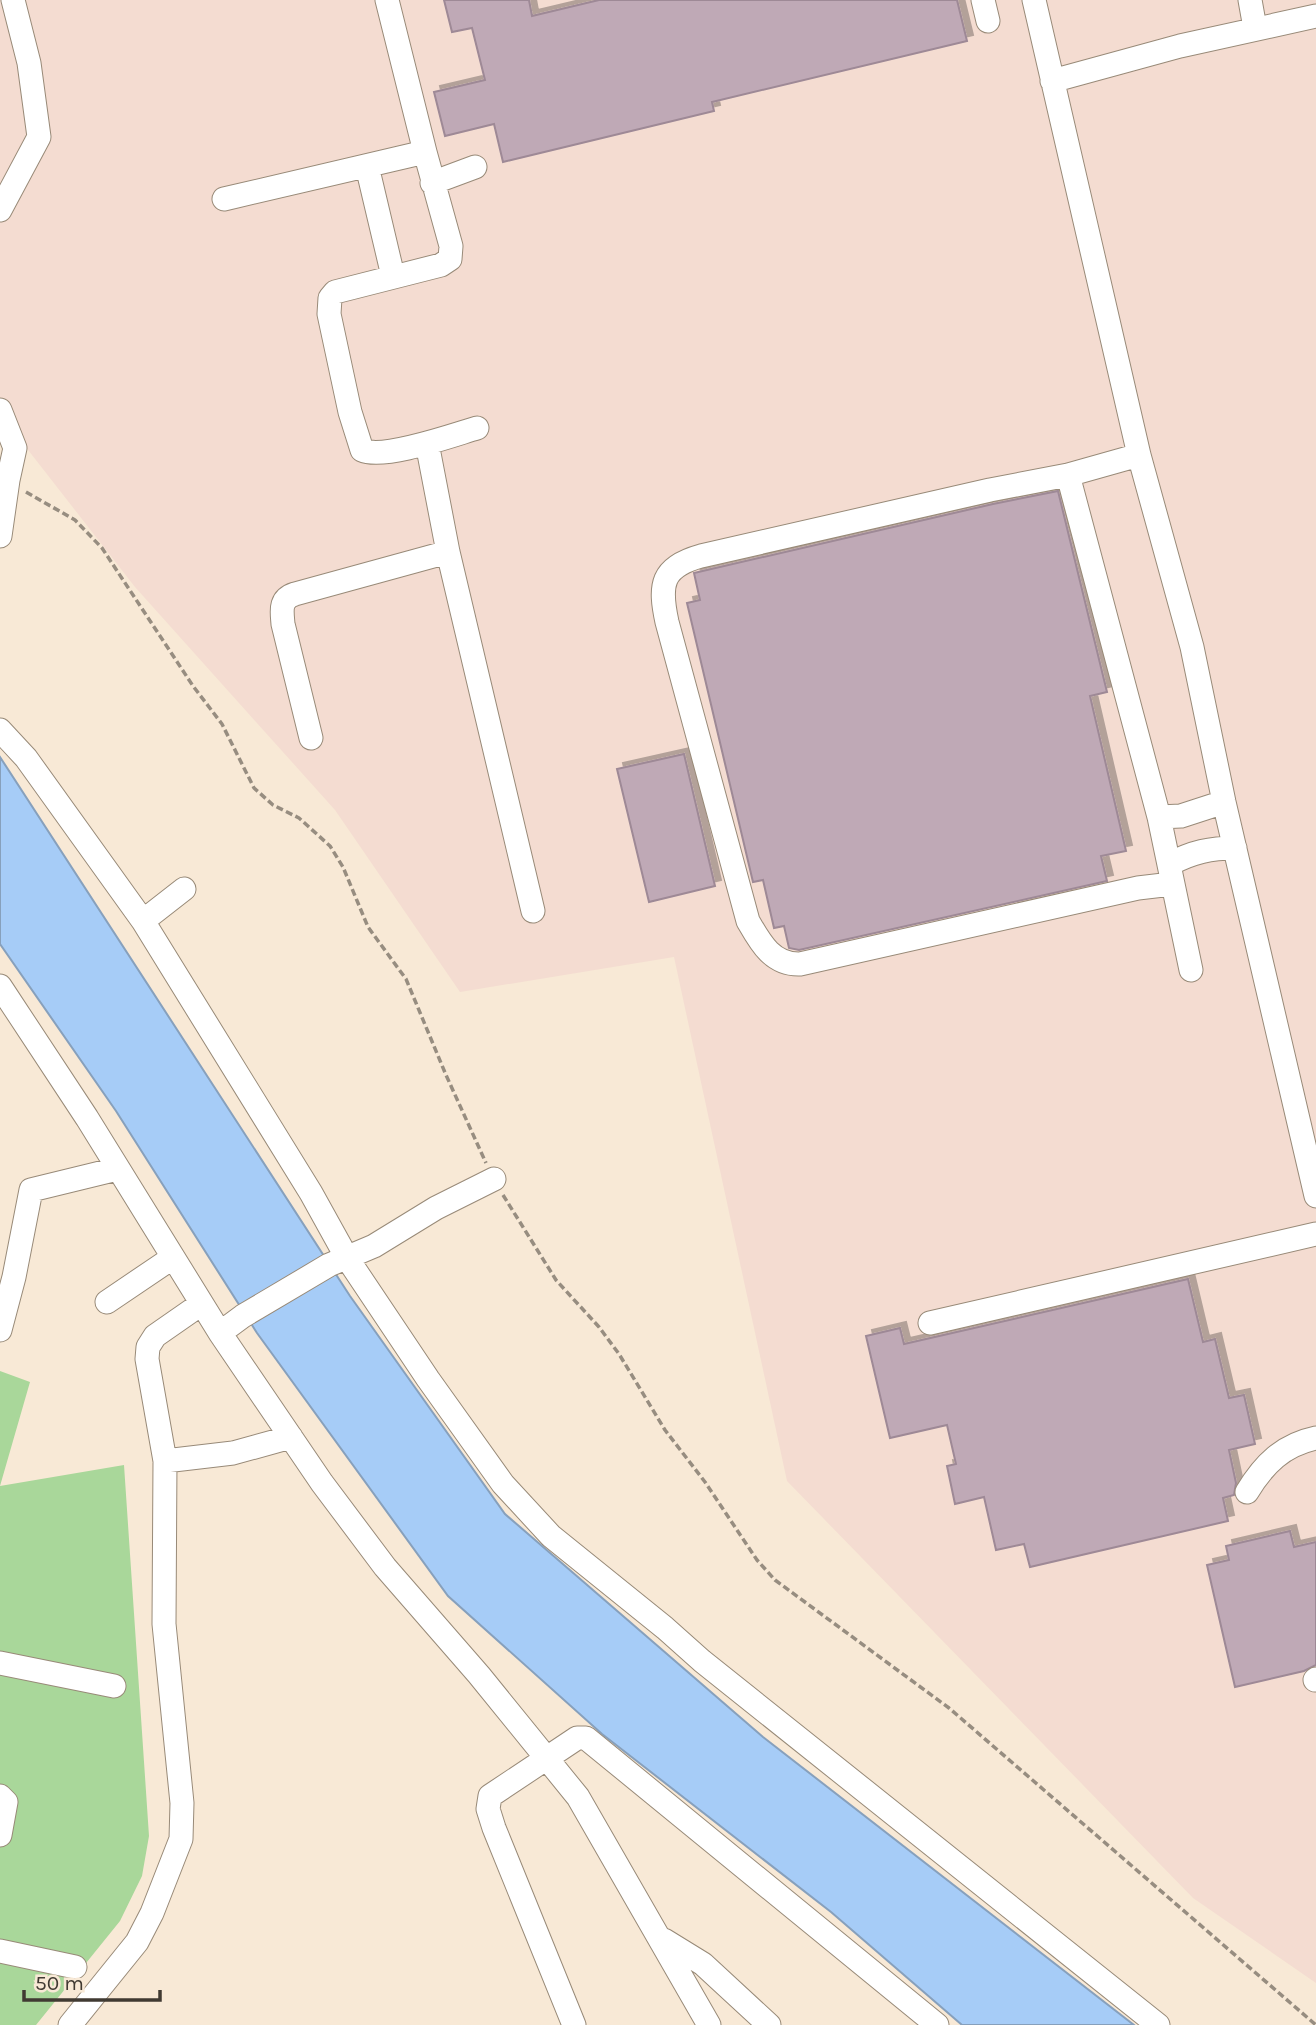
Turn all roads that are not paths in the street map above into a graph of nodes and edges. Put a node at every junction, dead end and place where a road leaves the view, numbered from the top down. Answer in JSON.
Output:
{"nodes":[{"id":1,"x":13,"y":0,"type":"edge"},
{"id":2,"x":387,"y":0,"type":"edge"},
{"id":3,"x":1034,"y":0,"type":"edge"},
{"id":4,"x":1250,"y":0,"type":"edge"},
{"id":5,"x":1316,"y":16,"type":"edge"},
{"id":6,"x":1255,"y":28,"type":"junction"},
{"id":7,"x":1052,"y":81,"type":"junction"},
{"id":8,"x":425,"y":152,"type":"junction"},
{"id":9,"x":367,"y":166,"type":"junction"},
{"id":10,"x":475,"y":167,"type":"dead end"},
{"id":11,"x":432,"y":183,"type":"junction"},
{"id":12,"x":224,"y":199,"type":"dead end"},
{"id":13,"x":0,"y":210,"type":"edge"},
{"id":14,"x":393,"y":276,"type":"junction"},
{"id":15,"x":0,"y":410,"type":"edge"},
{"id":16,"x":477,"y":428,"type":"dead end"},
{"id":17,"x":427,"y":443,"type":"junction"},
{"id":18,"x":1139,"y":455,"type":"junction"},
{"id":19,"x":1068,"y":475,"type":"junction"},
{"id":20,"x":0,"y":536,"type":"edge"},
{"id":21,"x":448,"y":552,"type":"junction"},
{"id":22,"x":0,"y":730,"type":"edge"},
{"id":23,"x":311,"y":738,"type":"dead end"},
{"id":24,"x":1224,"y":802,"type":"junction"},
{"id":25,"x":1159,"y":817,"type":"junction"},
{"id":26,"x":1235,"y":848,"type":"junction"},
{"id":27,"x":1171,"y":874,"type":"junction"},
{"id":28,"x":184,"y":889,"type":"dead end"},
{"id":29,"x":533,"y":911,"type":"dead end"},
{"id":30,"x":143,"y":921,"type":"junction"},
{"id":31,"x":1191,"y":970,"type":"dead end"},
{"id":32,"x":0,"y":986,"type":"edge"},
{"id":33,"x":117,"y":1169,"type":"junction"},
{"id":34,"x":494,"y":1179,"type":"road end"},
{"id":35,"x":1314,"y":1183,"type":"edge"},
{"id":36,"x":1316,"y":1234,"type":"edge"},
{"id":37,"x":172,"y":1258,"type":"junction"},
{"id":38,"x":338,"y":1261,"type":"junction"},
{"id":39,"x":107,"y":1302,"type":"dead end"},
{"id":40,"x":201,"y":1304,"type":"junction"},
{"id":41,"x":930,"y":1323,"type":"dead end"},
{"id":42,"x":0,"y":1330,"type":"edge"},
{"id":43,"x":220,"y":1333,"type":"junction"},
{"id":44,"x":292,"y":1437,"type":"junction"},
{"id":45,"x":1316,"y":1438,"type":"edge"},
{"id":46,"x":165,"y":1461,"type":"junction"},
{"id":47,"x":1247,"y":1492,"type":"dead end"},
{"id":48,"x":0,"y":1663,"type":"edge"},
{"id":49,"x":114,"y":1686,"type":"dead end"},
{"id":50,"x":547,"y":1757,"type":"junction"},
{"id":51,"x":0,"y":1796,"type":"edge"},
{"id":52,"x":0,"y":1835,"type":"edge"},
{"id":53,"x":661,"y":1938,"type":"junction"},
{"id":54,"x":0,"y":1951,"type":"edge"},
{"id":55,"x":75,"y":1967,"type":"dead end"},
{"id":56,"x":70,"y":2025,"type":"edge"},
{"id":57,"x":573,"y":2025,"type":"edge"},
{"id":58,"x":709,"y":2025,"type":"edge"},
{"id":59,"x":769,"y":2025,"type":"edge"},
{"id":60,"x":937,"y":2025,"type":"edge"},
{"id":61,"x":1158,"y":2025,"type":"edge"}],
"edges":[{"from":1,"to":13,"type":"street"},
{"from":2,"to":8,"type":"street"},
{"from":3,"to":7,"type":"street"},
{"from":4,"to":6,"type":"street"},
{"from":5,"to":6,"type":"street"},
{"from":6,"to":7,"type":"street"},
{"from":7,"to":18,"type":"street"},
{"from":8,"to":9,"type":"street"},
{"from":8,"to":11,"type":"street"},
{"from":9,"to":12,"type":"street"},
{"from":9,"to":14,"type":"street"},
{"from":10,"to":11,"type":"street"},
{"from":11,"to":14,"type":"street"},
{"from":14,"to":17,"type":"street"},
{"from":15,"to":20,"type":"street"},
{"from":16,"to":17,"type":"street"},
{"from":17,"to":21,"type":"street"},
{"from":18,"to":19,"type":"street"},
{"from":18,"to":24,"type":"street"},
{"from":19,"to":25,"type":"street"},
{"from":19,"to":27,"type":"street"},
{"from":21,"to":23,"type":"street"},
{"from":21,"to":29,"type":"street"},
{"from":22,"to":30,"type":"street"},
{"from":24,"to":25,"type":"street"},
{"from":24,"to":26,"type":"street"},
{"from":25,"to":27,"type":"street"},
{"from":26,"to":27,"type":"street"},
{"from":26,"to":35,"type":"street"},
{"from":27,"to":31,"type":"street"},
{"from":28,"to":30,"type":"street"},
{"from":30,"to":38,"type":"street"},
{"from":32,"to":33,"type":"street"},
{"from":33,"to":37,"type":"street"},
{"from":33,"to":42,"type":"street"},
{"from":34,"to":38,"type":"street"},
{"from":36,"to":41,"type":"street"},
{"from":37,"to":39,"type":"street"},
{"from":37,"to":40,"type":"street"},
{"from":38,"to":43,"type":"street"},
{"from":38,"to":61,"type":"street"},
{"from":40,"to":43,"type":"street"},
{"from":40,"to":46,"type":"street"},
{"from":43,"to":44,"type":"street"},
{"from":44,"to":46,"type":"street"},
{"from":44,"to":50,"type":"street"},
{"from":45,"to":47,"type":"street"},
{"from":46,"to":56,"type":"street"},
{"from":48,"to":49,"type":"street"},
{"from":50,"to":53,"type":"street"},
{"from":50,"to":57,"type":"street"},
{"from":50,"to":60,"type":"street"},
{"from":51,"to":52,"type":"street"},
{"from":53,"to":58,"type":"street"},
{"from":53,"to":59,"type":"street"},
{"from":54,"to":55,"type":"street"}]}
